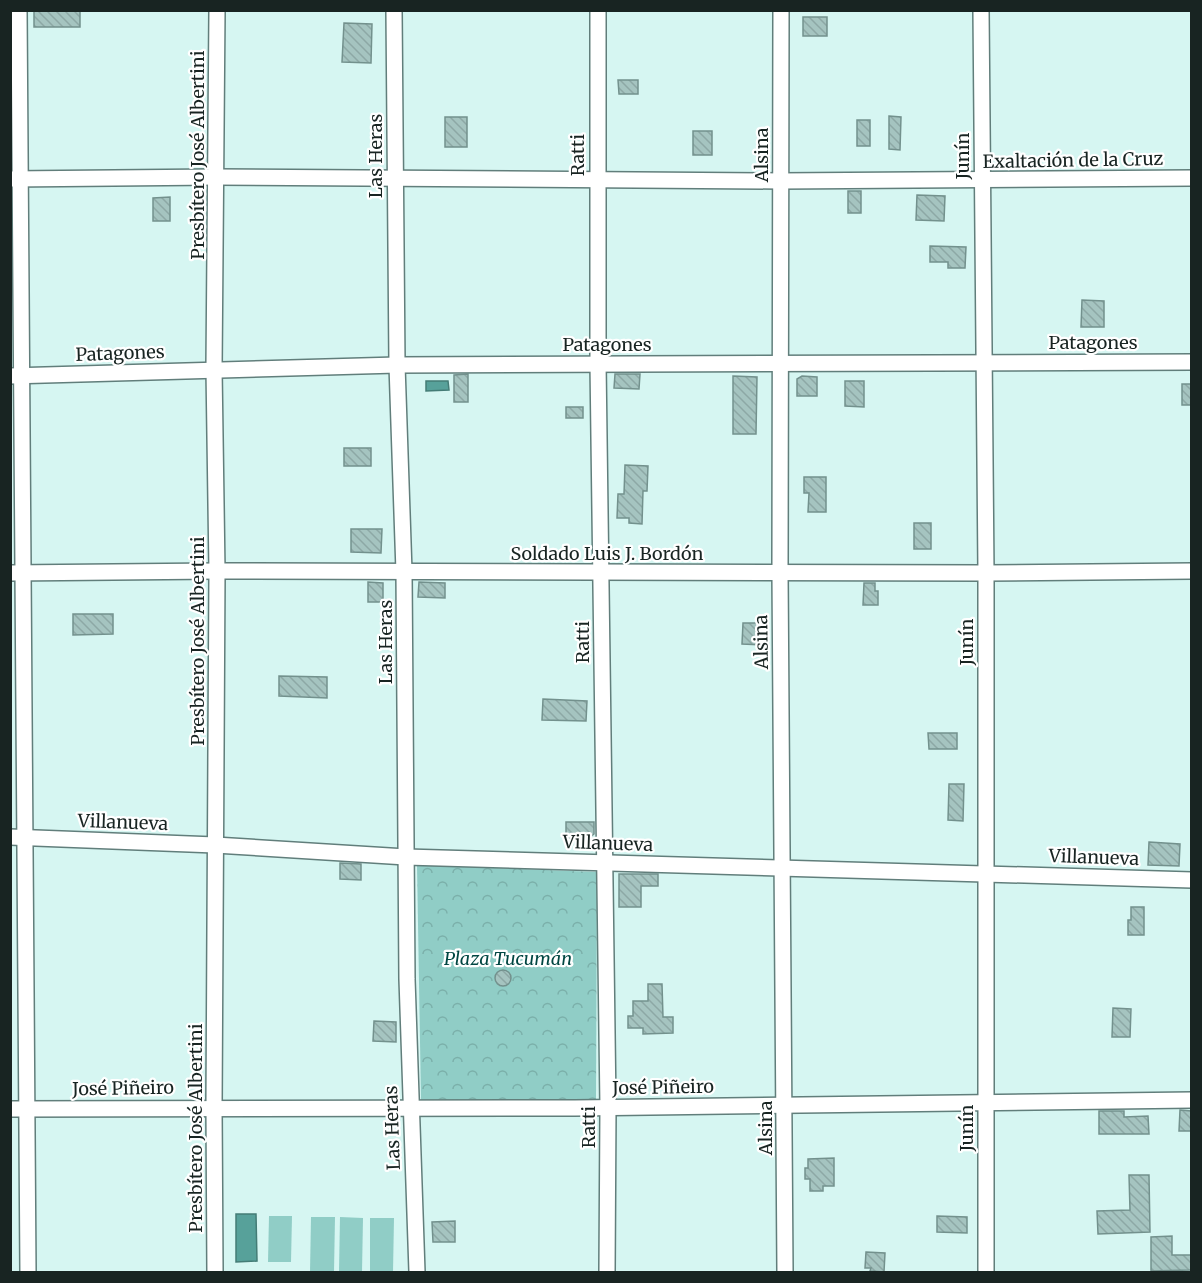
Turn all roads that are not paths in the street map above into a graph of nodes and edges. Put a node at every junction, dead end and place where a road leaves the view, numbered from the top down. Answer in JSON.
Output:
{"nodes":[{"id":1,"x":19,"y":10,"type":"edge"},
{"id":2,"x":217,"y":10,"type":"edge"},
{"id":3,"x":393,"y":10,"type":"edge"},
{"id":4,"x":598,"y":10,"type":"edge"},
{"id":5,"x":781,"y":10,"type":"edge"},
{"id":6,"x":981,"y":10,"type":"edge"},
{"id":7,"x":217,"y":177,"type":"junction"},
{"id":8,"x":395,"y":178,"type":"junction"},
{"id":9,"x":1191,"y":178,"type":"edge"},
{"id":10,"x":15,"y":179,"type":"edge"},
{"id":11,"x":597,"y":179,"type":"junction"},
{"id":12,"x":981,"y":180,"type":"junction"},
{"id":13,"x":780,"y":181,"type":"junction"},
{"id":14,"x":983,"y":361,"type":"junction"},
{"id":15,"x":1191,"y":362,"type":"edge"},
{"id":16,"x":598,"y":363,"type":"junction"},
{"id":17,"x":781,"y":364,"type":"junction"},
{"id":18,"x":397,"y":365,"type":"junction"},
{"id":19,"x":214,"y":369,"type":"junction"},
{"id":20,"x":16,"y":376,"type":"edge"},
{"id":21,"x":217,"y":571,"type":"junction"},
{"id":22,"x":1191,"y":571,"type":"edge"},
{"id":23,"x":404,"y":572,"type":"junction"},
{"id":24,"x":16,"y":573,"type":"edge"},
{"id":25,"x":601,"y":573,"type":"junction"},
{"id":26,"x":780,"y":573,"type":"junction"},
{"id":27,"x":986,"y":573,"type":"junction"},
{"id":28,"x":17,"y":837,"type":"edge"},
{"id":29,"x":215,"y":845,"type":"junction"},
{"id":30,"x":406,"y":857,"type":"junction"},
{"id":31,"x":603,"y":862,"type":"junction"},
{"id":32,"x":783,"y":869,"type":"junction"},
{"id":33,"x":986,"y":874,"type":"junction"},
{"id":34,"x":1191,"y":880,"type":"edge"},
{"id":35,"x":1191,"y":1100,"type":"edge"},
{"id":36,"x":986,"y":1104,"type":"junction"},
{"id":37,"x":784,"y":1105,"type":"junction"},
{"id":38,"x":214,"y":1107,"type":"junction"},
{"id":39,"x":608,"y":1107,"type":"junction"},
{"id":40,"x":411,"y":1108,"type":"junction"},
{"id":41,"x":10,"y":1109,"type":"edge"},
{"id":42,"x":27,"y":1109,"type":"junction"},
{"id":43,"x":28,"y":1272,"type":"edge"},
{"id":44,"x":215,"y":1272,"type":"edge"},
{"id":45,"x":417,"y":1272,"type":"edge"},
{"id":46,"x":608,"y":1272,"type":"edge"},
{"id":47,"x":784,"y":1272,"type":"edge"},
{"id":48,"x":986,"y":1272,"type":"edge"}],
"edges":[{"from":1,"to":10,"type":"street"},
{"from":2,"to":7,"type":"street","name":"Presbítero José Albertini"},
{"from":3,"to":8,"type":"street","name":"Las Heras"},
{"from":4,"to":11,"type":"street","name":"Ratti"},
{"from":5,"to":13,"type":"street","name":"Alsina"},
{"from":6,"to":12,"type":"street","name":"Junín"},
{"from":7,"to":8,"type":"street","name":"Exaltación de la Cruz"},
{"from":7,"to":10,"type":"street","name":"Exaltación de la Cruz"},
{"from":7,"to":19,"type":"street","name":"Presbítero José Albertini"},
{"from":8,"to":11,"type":"street","name":"Exaltación de la Cruz"},
{"from":8,"to":18,"type":"street","name":"Las Heras"},
{"from":9,"to":12,"type":"street","name":"Exaltación de la Cruz"},
{"from":10,"to":20,"type":"street"},
{"from":11,"to":13,"type":"street","name":"Exaltación de la Cruz"},
{"from":11,"to":16,"type":"street","name":"Ratti"},
{"from":12,"to":13,"type":"street","name":"Exaltación de la Cruz"},
{"from":12,"to":14,"type":"street","name":"Junín"},
{"from":13,"to":17,"type":"street","name":"Alsina"},
{"from":14,"to":15,"type":"street","name":"Patagones"},
{"from":14,"to":17,"type":"street","name":"Patagones"},
{"from":14,"to":27,"type":"street","name":"Junín"},
{"from":16,"to":17,"type":"street","name":"Patagones"},
{"from":16,"to":18,"type":"street","name":"Patagones"},
{"from":16,"to":25,"type":"street","name":"Ratti"},
{"from":17,"to":26,"type":"street","name":"Alsina"},
{"from":18,"to":19,"type":"street","name":"Patagones"},
{"from":18,"to":23,"type":"street","name":"Las Heras"},
{"from":19,"to":20,"type":"street","name":"Patagones"},
{"from":19,"to":21,"type":"street","name":"Presbítero José Albertini"},
{"from":20,"to":24,"type":"street"},
{"from":21,"to":23,"type":"street","name":"Soldado Luis J. Bordón"},
{"from":21,"to":24,"type":"street","name":"Soldado Luis J. Bordón"},
{"from":21,"to":29,"type":"street","name":"Presbítero José Albertini"},
{"from":22,"to":27,"type":"street","name":"Soldado Luis J. Bordón"},
{"from":23,"to":25,"type":"street","name":"Soldado Luis J. Bordón"},
{"from":23,"to":30,"type":"street","name":"Las Heras"},
{"from":24,"to":28,"type":"street"},
{"from":25,"to":26,"type":"street","name":"Soldado Luis J. Bordón"},
{"from":25,"to":31,"type":"street","name":"Ratti"},
{"from":26,"to":27,"type":"street","name":"Soldado Luis J. Bordón"},
{"from":26,"to":32,"type":"street","name":"Alsina"},
{"from":27,"to":33,"type":"street","name":"Junín"},
{"from":28,"to":29,"type":"street","name":"Villanueva"},
{"from":28,"to":42,"type":"street"},
{"from":29,"to":30,"type":"street","name":"Villanueva"},
{"from":29,"to":38,"type":"street","name":"Presbítero José Albertini"},
{"from":30,"to":31,"type":"street","name":"Villanueva"},
{"from":30,"to":40,"type":"street","name":"Las Heras"},
{"from":31,"to":32,"type":"street","name":"Villanueva"},
{"from":31,"to":39,"type":"street","name":"Ratti"},
{"from":32,"to":33,"type":"street","name":"Villanueva"},
{"from":32,"to":37,"type":"street","name":"Alsina"},
{"from":33,"to":34,"type":"street","name":"Villanueva"},
{"from":33,"to":36,"type":"street","name":"Junín"},
{"from":35,"to":36,"type":"street","name":"José Piñeiro"},
{"from":36,"to":37,"type":"street","name":"José Piñeiro"},
{"from":36,"to":48,"type":"street","name":"Junín"},
{"from":37,"to":39,"type":"street","name":"José Piñeiro"},
{"from":37,"to":47,"type":"street","name":"Alsina"},
{"from":38,"to":40,"type":"street","name":"José Piñeiro"},
{"from":38,"to":42,"type":"street","name":"José Piñeiro"},
{"from":38,"to":44,"type":"street","name":"Presbítero José Albertini"},
{"from":39,"to":40,"type":"street","name":"José Piñeiro"},
{"from":39,"to":46,"type":"street","name":"Ratti"},
{"from":40,"to":45,"type":"street","name":"Las Heras"},
{"from":41,"to":42,"type":"street","name":"José Piñeiro"},
{"from":42,"to":43,"type":"street"}]}
